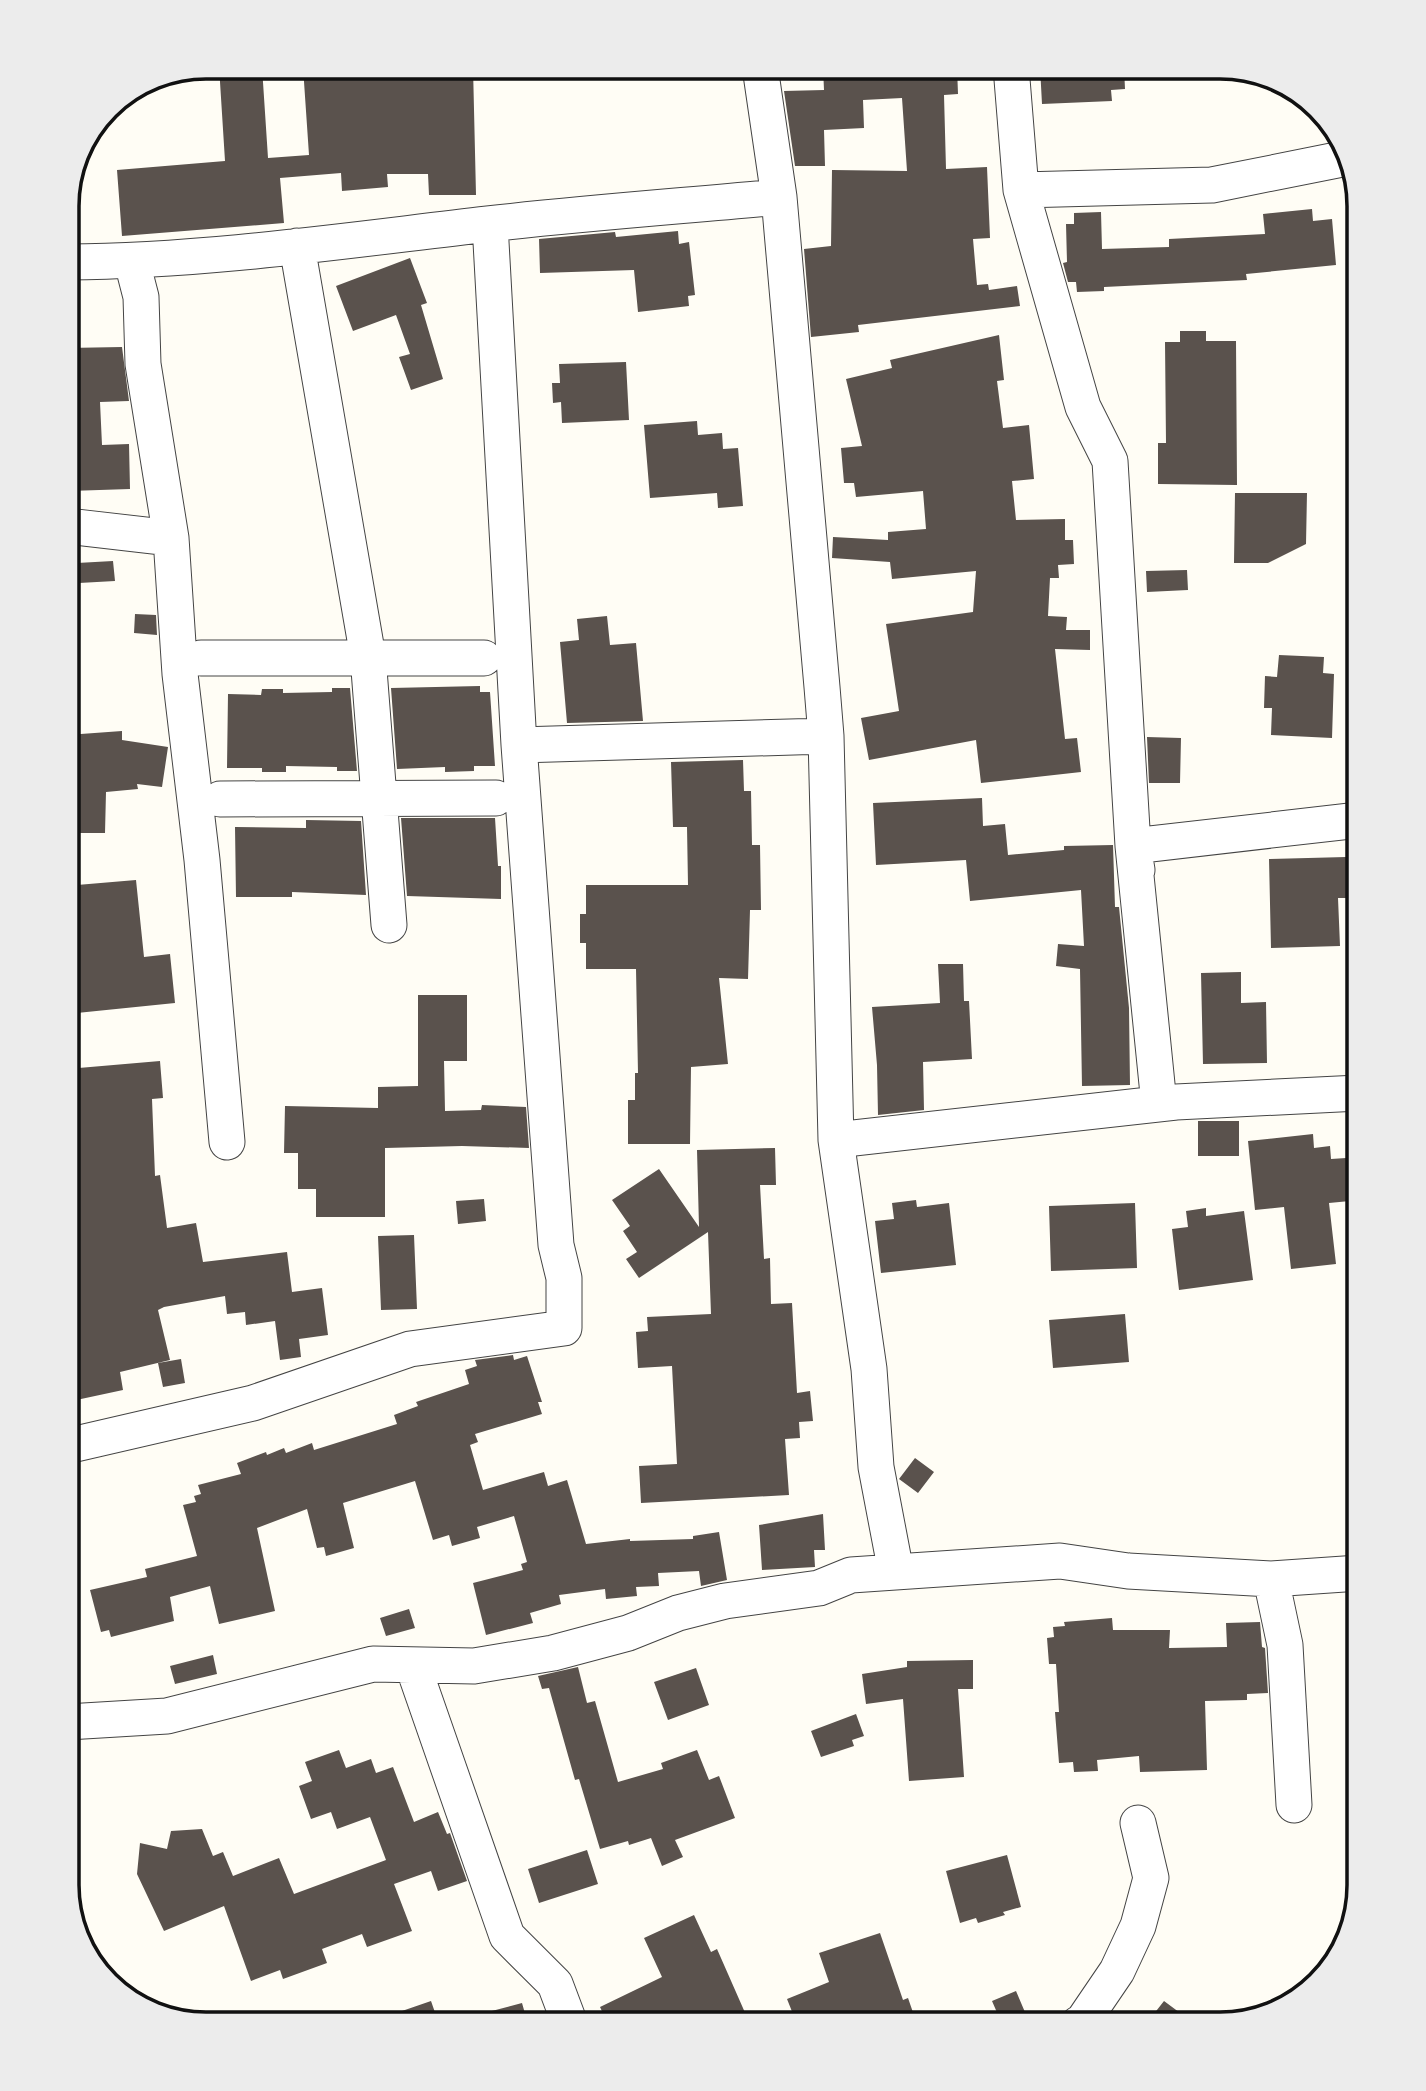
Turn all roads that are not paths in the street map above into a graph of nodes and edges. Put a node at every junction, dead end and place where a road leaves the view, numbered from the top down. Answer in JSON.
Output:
{"nodes":[{"id":1,"x":762,"y":79,"type":"edge"},
{"id":2,"x":1012,"y":79,"type":"edge"},
{"id":3,"x":1339,"y":160,"type":"edge"},
{"id":4,"x":1021,"y":190,"type":"junction"},
{"id":5,"x":779,"y":197,"type":"junction"},
{"id":6,"x":490,"y":224,"type":"junction"},
{"id":7,"x":297,"y":246,"type":"junction"},
{"id":8,"x":79,"y":262,"type":"edge"},
{"id":9,"x":132,"y":262,"type":"junction"},
{"id":10,"x":79,"y":527,"type":"edge"},
{"id":11,"x":171,"y":538,"type":"junction"},
{"id":12,"x":368,"y":657,"type":"junction"},
{"id":13,"x":201,"y":658,"type":"dead end"},
{"id":14,"x":484,"y":658,"type":"dead end"},
{"id":15,"x":826,"y":736,"type":"junction"},
{"id":16,"x":519,"y":745,"type":"junction"},
{"id":17,"x":378,"y":798,"type":"junction"},
{"id":18,"x":496,"y":798,"type":"dead end"},
{"id":19,"x":219,"y":799,"type":"dead end"},
{"id":20,"x":1347,"y":821,"type":"edge"},
{"id":21,"x":1133,"y":846,"type":"junction"},
{"id":22,"x":389,"y":925,"type":"dead end"},
{"id":23,"x":1347,"y":1094,"type":"edge"},
{"id":24,"x":1168,"y":1103,"type":"junction"},
{"id":25,"x":836,"y":1140,"type":"junction"},
{"id":26,"x":227,"y":1142,"type":"dead end"},
{"id":27,"x":79,"y":1443,"type":"edge"},
{"id":28,"x":896,"y":1572,"type":"junction"},
{"id":29,"x":1347,"y":1574,"type":"edge"},
{"id":30,"x":1271,"y":1580,"type":"junction"},
{"id":31,"x":413,"y":1666,"type":"junction"},
{"id":32,"x":79,"y":1721,"type":"edge"},
{"id":33,"x":1293,"y":1805,"type":"dead end"},
{"id":34,"x":1138,"y":1823,"type":"dead end"},
{"id":35,"x":566,"y":2012,"type":"edge"},
{"id":36,"x":1089,"y":2012,"type":"edge"}],
"edges":[{"from":1,"to":5,"type":"street"},
{"from":2,"to":4,"type":"street"},
{"from":3,"to":4,"type":"street"},
{"from":4,"to":21,"type":"street"},
{"from":5,"to":6,"type":"street"},
{"from":5,"to":15,"type":"street"},
{"from":6,"to":7,"type":"street"},
{"from":6,"to":16,"type":"street"},
{"from":7,"to":9,"type":"street"},
{"from":7,"to":12,"type":"street"},
{"from":8,"to":9,"type":"street"},
{"from":9,"to":11,"type":"street"},
{"from":10,"to":11,"type":"street"},
{"from":11,"to":26,"type":"street"},
{"from":12,"to":13,"type":"street"},
{"from":12,"to":14,"type":"street"},
{"from":12,"to":17,"type":"street"},
{"from":15,"to":16,"type":"street"},
{"from":15,"to":25,"type":"street"},
{"from":16,"to":27,"type":"street"},
{"from":17,"to":18,"type":"street"},
{"from":17,"to":19,"type":"street"},
{"from":17,"to":22,"type":"street"},
{"from":20,"to":21,"type":"street"},
{"from":21,"to":24,"type":"street"},
{"from":23,"to":24,"type":"street"},
{"from":24,"to":25,"type":"street"},
{"from":25,"to":28,"type":"street"},
{"from":28,"to":30,"type":"street"},
{"from":28,"to":31,"type":"street"},
{"from":29,"to":30,"type":"street"},
{"from":30,"to":33,"type":"street"},
{"from":31,"to":32,"type":"street"},
{"from":31,"to":35,"type":"street"},
{"from":34,"to":36,"type":"street"}]}
